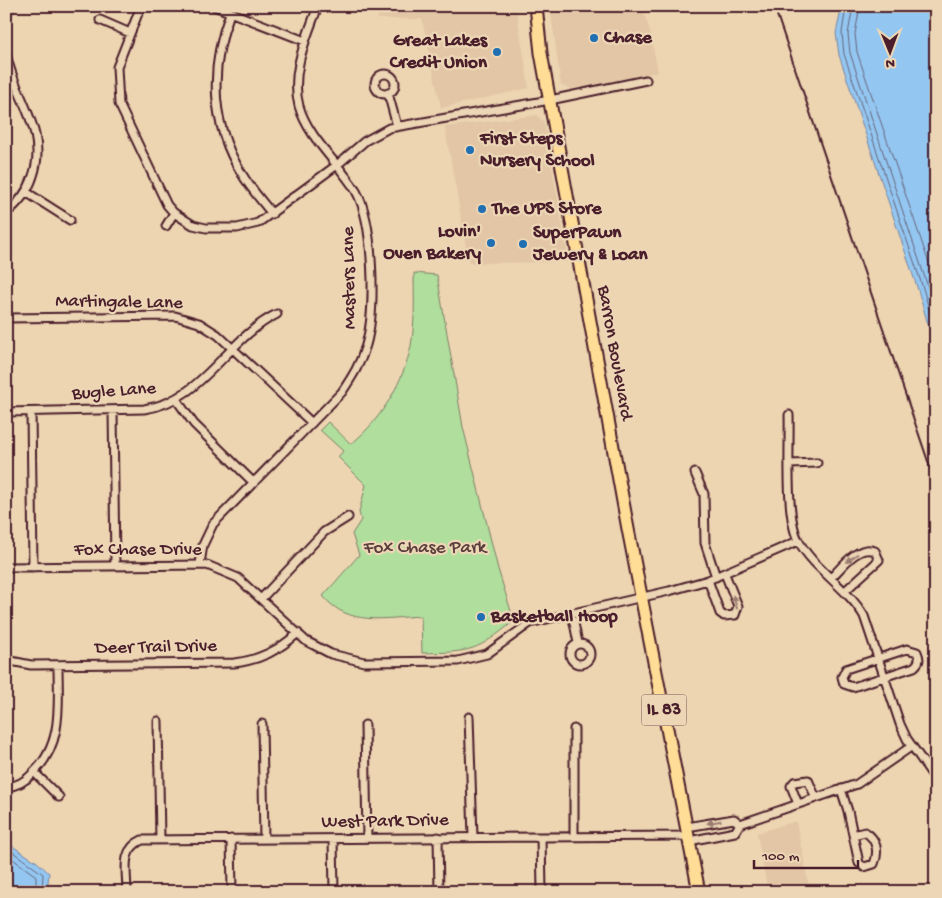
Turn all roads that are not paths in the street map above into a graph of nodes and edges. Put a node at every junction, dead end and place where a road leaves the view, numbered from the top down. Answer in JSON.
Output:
{"nodes":[{"id":1,"x":9,"y":6,"type":"edge"},
{"id":2,"x":141,"y":6,"type":"edge"},
{"id":3,"x":214,"y":6,"type":"edge"},
{"id":4,"x":318,"y":6,"type":"edge"},
{"id":5,"x":536,"y":6,"type":"edge"},
{"id":6,"x":230,"y":13,"type":"junction"},
{"id":7,"x":100,"y":20,"type":"dead end"},
{"id":8,"x":6,"y":21,"type":"edge"},
{"id":9,"x":130,"y":33,"type":"junction"},
{"id":10,"x":305,"y":41,"type":"junction"},
{"id":11,"x":6,"y":52,"type":"edge"},
{"id":12,"x":646,"y":80,"type":"dead end"},
{"id":13,"x":388,"y":93,"type":"dead end"},
{"id":14,"x":550,"y":100,"type":"junction"},
{"id":15,"x":397,"y":126,"type":"junction"},
{"id":16,"x":337,"y":165,"type":"junction"},
{"id":17,"x":26,"y":192,"type":"junction"},
{"id":18,"x":6,"y":212,"type":"edge"},
{"id":19,"x":174,"y":213,"type":"junction"},
{"id":20,"x":272,"y":214,"type":"junction"},
{"id":21,"x":70,"y":220,"type":"dead end"},
{"id":22,"x":166,"y":226,"type":"dead end"},
{"id":23,"x":277,"y":314,"type":"dead end"},
{"id":24,"x":6,"y":318,"type":"edge"},
{"id":25,"x":233,"y":348,"type":"junction"},
{"id":26,"x":176,"y":399,"type":"junction"},
{"id":27,"x":113,"y":410,"type":"junction"},
{"id":28,"x":6,"y":412,"type":"edge"},
{"id":29,"x":31,"y":412,"type":"junction"},
{"id":30,"x":789,"y":414,"type":"dead end"},
{"id":31,"x":312,"y":423,"type":"junction"},
{"id":32,"x":790,"y":464,"type":"junction"},
{"id":33,"x":817,"y":464,"type":"dead end"},
{"id":34,"x":695,"y":473,"type":"dead end"},
{"id":35,"x":254,"y":483,"type":"junction"},
{"id":36,"x":348,"y":517,"type":"dead end"},
{"id":37,"x":798,"y":541,"type":"junction"},
{"id":38,"x":200,"y":564,"type":"junction"},
{"id":39,"x":115,"y":565,"type":"junction"},
{"id":40,"x":33,"y":566,"type":"junction"},
{"id":41,"x":6,"y":567,"type":"edge"},
{"id":42,"x":725,"y":574,"type":"junction"},
{"id":43,"x":716,"y":577,"type":"junction"},
{"id":44,"x":831,"y":578,"type":"junction"},
{"id":45,"x":708,"y":580,"type":"junction"},
{"id":46,"x":845,"y":592,"type":"junction"},
{"id":47,"x":643,"y":597,"type":"junction"},
{"id":48,"x":262,"y":599,"type":"junction"},
{"id":49,"x":572,"y":612,"type":"junction"},
{"id":50,"x":298,"y":633,"type":"junction"},
{"id":51,"x":578,"y":643,"type":"dead end"},
{"id":52,"x":878,"y":659,"type":"junction"},
{"id":53,"x":6,"y":660,"type":"edge"},
{"id":54,"x":58,"y":665,"type":"junction"},
{"id":55,"x":884,"y":677,"type":"junction"},
{"id":56,"x":469,"y":717,"type":"dead end"},
{"id":57,"x":158,"y":721,"type":"dead end"},
{"id":58,"x":262,"y":724,"type":"dead end"},
{"id":59,"x":365,"y":725,"type":"dead end"},
{"id":60,"x":574,"y":729,"type":"dead end"},
{"id":61,"x":912,"y":746,"type":"junction"},
{"id":62,"x":34,"y":772,"type":"junction"},
{"id":63,"x":936,"y":780,"type":"edge"},
{"id":64,"x":6,"y":786,"type":"edge"},
{"id":65,"x":841,"y":789,"type":"junction"},
{"id":66,"x":59,"y":797,"type":"dead end"},
{"id":67,"x":816,"y":798,"type":"junction"},
{"id":68,"x":798,"y":804,"type":"junction"},
{"id":69,"x":740,"y":824,"type":"junction"},
{"id":70,"x":688,"y":835,"type":"junction"},
{"id":71,"x":853,"y":835,"type":"junction"},
{"id":72,"x":438,"y":837,"type":"junction"},
{"id":73,"x":473,"y":837,"type":"junction"},
{"id":74,"x":541,"y":837,"type":"junction"},
{"id":75,"x":574,"y":837,"type":"junction"},
{"id":76,"x":333,"y":838,"type":"junction"},
{"id":77,"x":366,"y":838,"type":"junction"},
{"id":78,"x":231,"y":839,"type":"junction"},
{"id":79,"x":264,"y":839,"type":"junction"},
{"id":80,"x":160,"y":840,"type":"junction"},
{"id":81,"x":128,"y":892,"type":"edge"},
{"id":82,"x":232,"y":892,"type":"edge"},
{"id":83,"x":334,"y":892,"type":"edge"},
{"id":84,"x":439,"y":892,"type":"edge"},
{"id":85,"x":542,"y":892,"type":"edge"},
{"id":86,"x":699,"y":892,"type":"edge"}],
"edges":[{"from":1,"to":8,"type":"street"},
{"from":2,"to":9,"type":"street"},
{"from":3,"to":6,"type":"street"},
{"from":4,"to":10,"type":"street","name":"Masters Lane"},
{"from":5,"to":14,"type":"main road","name":"Barron Boulevard","number":"IL 83"},
{"from":6,"to":10,"type":"street"},
{"from":6,"to":20,"type":"street"},
{"from":7,"to":9,"type":"street"},
{"from":9,"to":19,"type":"street"},
{"from":10,"to":16,"type":"street","name":"Masters Lane"},
{"from":11,"to":17,"type":"street"},
{"from":12,"to":14,"type":"street"},
{"from":13,"to":15,"type":"street"},
{"from":14,"to":15,"type":"street"},
{"from":14,"to":47,"type":"main road","name":"Barron Boulevard","number":"IL 83"},
{"from":15,"to":16,"type":"street"},
{"from":16,"to":20,"type":"street"},
{"from":16,"to":31,"type":"street","name":"Masters Lane"},
{"from":17,"to":18,"type":"street"},
{"from":17,"to":21,"type":"street"},
{"from":19,"to":20,"type":"street"},
{"from":19,"to":22,"type":"street"},
{"from":23,"to":25,"type":"street","name":"Bugle Lane"},
{"from":24,"to":25,"type":"street","name":"Martingale Lane"},
{"from":25,"to":26,"type":"street","name":"Bugle Lane"},
{"from":25,"to":31,"type":"street","name":"Martingale Lane"},
{"from":26,"to":27,"type":"street","name":"Bugle Lane"},
{"from":26,"to":35,"type":"street"},
{"from":27,"to":29,"type":"street","name":"Bugle Lane"},
{"from":27,"to":39,"type":"street"},
{"from":28,"to":29,"type":"street","name":"Bugle Lane"},
{"from":29,"to":40,"type":"street"},
{"from":30,"to":32,"type":"street"},
{"from":31,"to":35,"type":"street","name":"Masters Lane"},
{"from":32,"to":33,"type":"street"},
{"from":32,"to":37,"type":"street"},
{"from":34,"to":43,"type":"street"},
{"from":35,"to":38,"type":"street","name":"Masters Lane"},
{"from":36,"to":48,"type":"street"},
{"from":37,"to":42,"type":"street","name":"Fox Chase Drive"},
{"from":37,"to":44,"type":"street"},
{"from":38,"to":39,"type":"street","name":"Fox Chase Drive"},
{"from":38,"to":48,"type":"street","name":"Fox Chase Drive"},
{"from":39,"to":40,"type":"street","name":"Fox Chase Drive"},
{"from":40,"to":41,"type":"street","name":"Fox Chase Drive"},
{"from":42,"to":43,"type":"street","name":"Fox Chase Drive"},
{"from":45,"to":42,"type":"street","one_way":true},
{"from":43,"to":45,"type":"street","name":"Fox Chase Drive"},
{"from":44,"to":46,"type":"street"},
{"from":46,"to":44,"type":"street","one_way":true},
{"from":45,"to":47,"type":"street","name":"Fox Chase Drive"},
{"from":46,"to":52,"type":"street"},
{"from":47,"to":49,"type":"street","name":"Fox Chase Drive"},
{"from":47,"to":70,"type":"main road","number":"IL 83"},
{"from":48,"to":50,"type":"street","name":"Fox Chase Drive"},
{"from":49,"to":50,"type":"street","name":"Fox Chase Drive"},
{"from":49,"to":51,"type":"street"},
{"from":50,"to":54,"type":"street","name":"Deer Trail Drive"},
{"from":52,"to":55,"type":"street"},
{"from":52,"to":55,"type":"street"},
{"from":52,"to":55,"type":"street"},
{"from":53,"to":54,"type":"street","name":"Deer Trail Drive"},
{"from":54,"to":62,"type":"street"},
{"from":55,"to":61,"type":"street"},
{"from":56,"to":73,"type":"street"},
{"from":57,"to":80,"type":"street"},
{"from":58,"to":79,"type":"street"},
{"from":59,"to":77,"type":"street"},
{"from":60,"to":75,"type":"street"},
{"from":61,"to":63,"type":"street"},
{"from":61,"to":65,"type":"street"},
{"from":62,"to":64,"type":"street"},
{"from":62,"to":66,"type":"street"},
{"from":65,"to":67,"type":"street"},
{"from":65,"to":71,"type":"street"},
{"from":67,"to":68,"type":"street"},
{"from":67,"to":68,"type":"street"},
{"from":68,"to":69,"type":"street"},
{"from":69,"to":70,"type":"street","one_way":true},
{"from":69,"to":70,"type":"street"},
{"from":70,"to":75,"type":"street","name":"West Park Drive"},
{"from":70,"to":86,"type":"main road","number":"IL 83"},
{"from":71,"to":71,"type":"street"},
{"from":72,"to":73,"type":"street","name":"West Park Drive"},
{"from":72,"to":77,"type":"street","name":"West Park Drive"},
{"from":72,"to":84,"type":"street"},
{"from":73,"to":74,"type":"street","name":"West Park Drive"},
{"from":74,"to":75,"type":"street","name":"West Park Drive"},
{"from":74,"to":85,"type":"street"},
{"from":76,"to":77,"type":"street","name":"West Park Drive"},
{"from":76,"to":79,"type":"street","name":"West Park Drive"},
{"from":76,"to":83,"type":"street"},
{"from":78,"to":79,"type":"street","name":"West Park Drive"},
{"from":78,"to":80,"type":"street","name":"West Park Drive"},
{"from":78,"to":82,"type":"street"},
{"from":80,"to":81,"type":"street","name":"West Park Drive"}]}
